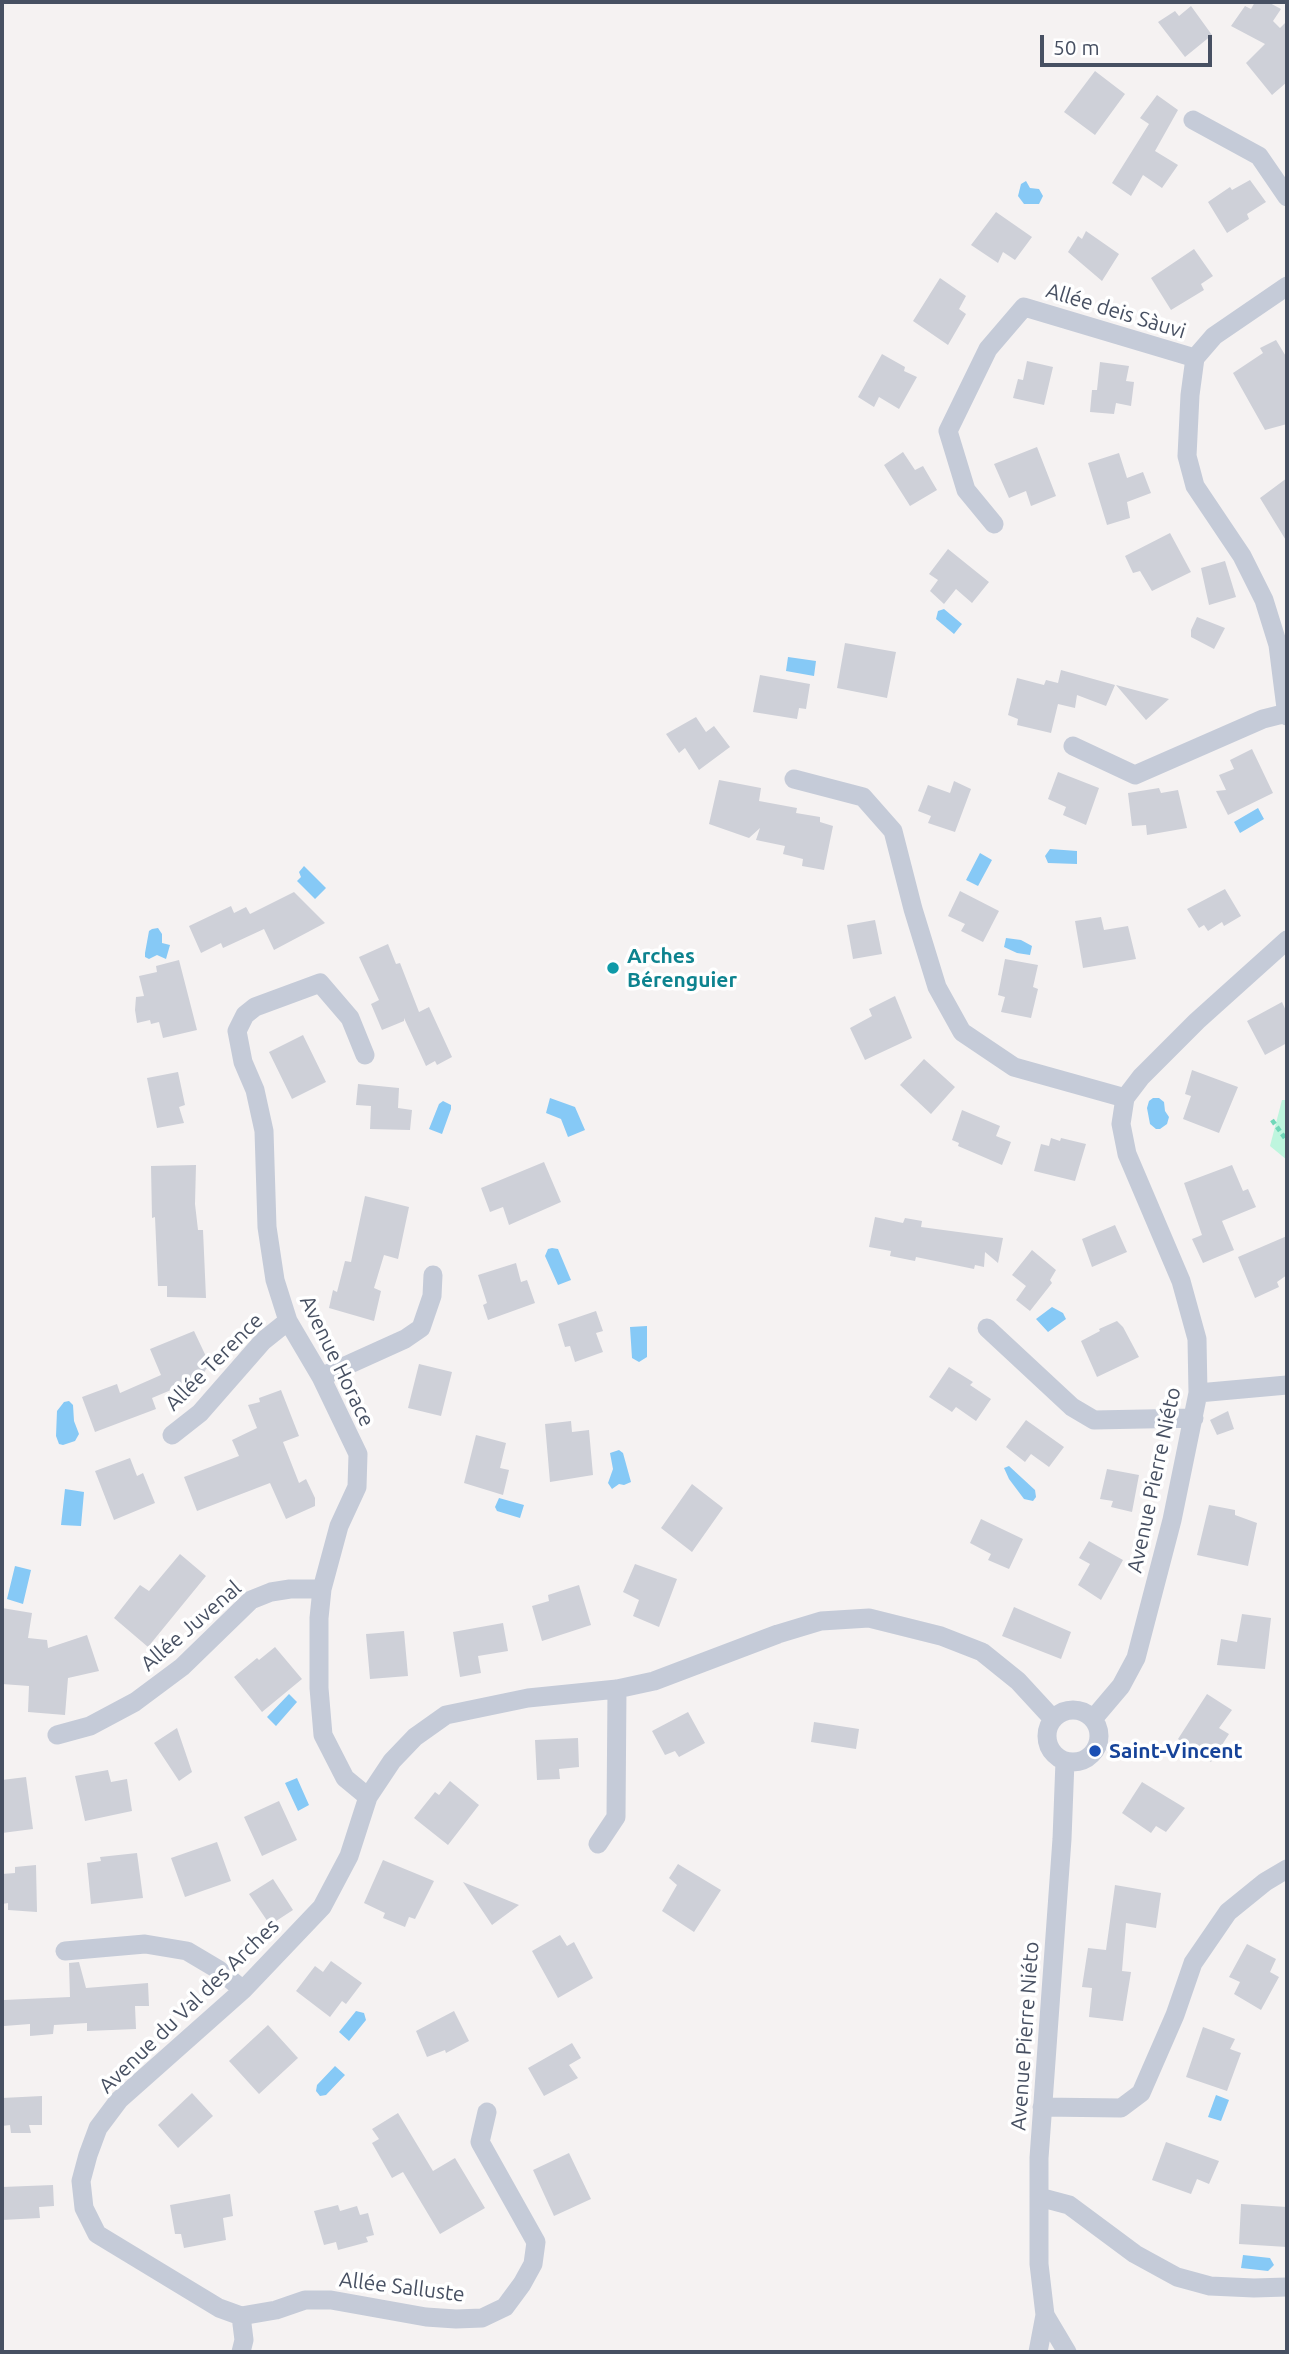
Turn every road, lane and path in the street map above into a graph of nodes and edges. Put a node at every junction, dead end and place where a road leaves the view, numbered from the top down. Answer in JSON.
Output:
{"nodes":[{"id":1,"x":1193,"y":120,"type":"dead end"},
{"id":2,"x":1287,"y":197,"type":"edge"},
{"id":3,"x":1287,"y":286,"type":"edge"},
{"id":4,"x":1195,"y":358,"type":"junction"},
{"id":5,"x":994,"y":524,"type":"dead end"},
{"id":6,"x":1287,"y":715,"type":"edge"},
{"id":7,"x":1073,"y":746,"type":"dead end"},
{"id":8,"x":794,"y":779,"type":"dead end"},
{"id":9,"x":1287,"y":940,"type":"edge"},
{"id":10,"x":365,"y":1055,"type":"dead end"},
{"id":11,"x":1125,"y":1098,"type":"junction"},
{"id":12,"x":1272,"y":1120,"type":"dead end"},
{"id":13,"x":1287,"y":1141,"type":"edge"},
{"id":14,"x":433,"y":1275,"type":"dead end"},
{"id":15,"x":288,"y":1321,"type":"junction"},
{"id":16,"x":986,"y":1328,"type":"dead end"},
{"id":17,"x":321,"y":1377,"type":"junction"},
{"id":18,"x":1287,"y":1385,"type":"edge"},
{"id":19,"x":1198,"y":1393,"type":"junction"},
{"id":20,"x":1194,"y":1418,"type":"junction"},
{"id":21,"x":172,"y":1435,"type":"dead end"},
{"id":22,"x":322,"y":1589,"type":"junction"},
{"id":23,"x":617,"y":1689,"type":"junction"},
{"id":24,"x":1053,"y":1719,"type":"junction"},
{"id":25,"x":1093,"y":1719,"type":"junction"},
{"id":26,"x":57,"y":1735,"type":"dead end"},
{"id":27,"x":1065,"y":1761,"type":"junction"},
{"id":28,"x":368,"y":1797,"type":"junction"},
{"id":29,"x":598,"y":1844,"type":"dead end"},
{"id":30,"x":1287,"y":1869,"type":"edge"},
{"id":31,"x":65,"y":1951,"type":"dead end"},
{"id":32,"x":243,"y":1990,"type":"junction"},
{"id":33,"x":1042,"y":2107,"type":"junction"},
{"id":34,"x":487,"y":2112,"type":"dead end"},
{"id":35,"x":1039,"y":2197,"type":"junction"},
{"id":36,"x":1287,"y":2287,"type":"edge"},
{"id":37,"x":1045,"y":2315,"type":"junction"},
{"id":38,"x":241,"y":2316,"type":"junction"},
{"id":39,"x":241,"y":2352,"type":"edge"},
{"id":40,"x":1038,"y":2352,"type":"edge"},
{"id":41,"x":1067,"y":2352,"type":"edge"}],
"edges":[{"from":1,"to":2,"type":"street"},
{"from":3,"to":4,"type":"street"},
{"from":4,"to":5,"type":"street","name":"Allée deis Sàuvi"},
{"from":4,"to":6,"type":"street"},
{"from":6,"to":7,"type":"street"},
{"from":8,"to":11,"type":"street"},
{"from":9,"to":11,"type":"street"},
{"from":10,"to":15,"type":"street","name":"Avenue Horace"},
{"from":11,"to":19,"type":"street","name":"Avenue Pierre Niéto"},
{"from":12,"to":13,"type":"path"},
{"from":14,"to":17,"type":"street"},
{"from":15,"to":17,"type":"street","name":"Avenue Horace"},
{"from":15,"to":21,"type":"street","name":"Allée Terence"},
{"from":16,"to":20,"type":"street"},
{"from":17,"to":22,"type":"street","name":"Avenue Horace"},
{"from":18,"to":19,"type":"street"},
{"from":19,"to":20,"type":"street","name":"Avenue Pierre Niéto"},
{"from":20,"to":25,"type":"street","name":"Avenue Pierre Niéto"},
{"from":22,"to":26,"type":"street","name":"Allée Juvenal"},
{"from":22,"to":28,"type":"street","name":"Avenue Horace"},
{"from":23,"to":24,"type":"street","name":"Avenue du Val des Arches"},
{"from":23,"to":28,"type":"street","name":"Avenue du Val des Arches"},
{"from":23,"to":29,"type":"street"},
{"from":24,"to":25,"type":"street"},
{"from":24,"to":27,"type":"street"},
{"from":25,"to":27,"type":"street"},
{"from":27,"to":33,"type":"street","name":"Avenue Pierre Niéto"},
{"from":28,"to":32,"type":"street","name":"Avenue du Val des Arches"},
{"from":30,"to":33,"type":"street"},
{"from":31,"to":32,"type":"street"},
{"from":32,"to":38,"type":"street","name":"Avenue du Val des Arches"},
{"from":33,"to":35,"type":"street","name":"Avenue Pierre Niéto"},
{"from":34,"to":38,"type":"street","name":"Allée Salluste"},
{"from":35,"to":36,"type":"street"},
{"from":35,"to":37,"type":"street","name":"Avenue Pierre Niéto"},
{"from":37,"to":40,"type":"street","name":"Avenue Pierre Niéto"},
{"from":37,"to":41,"type":"street","name":"Avenue Pierre Niéto"},
{"from":38,"to":39,"type":"street"}]}
